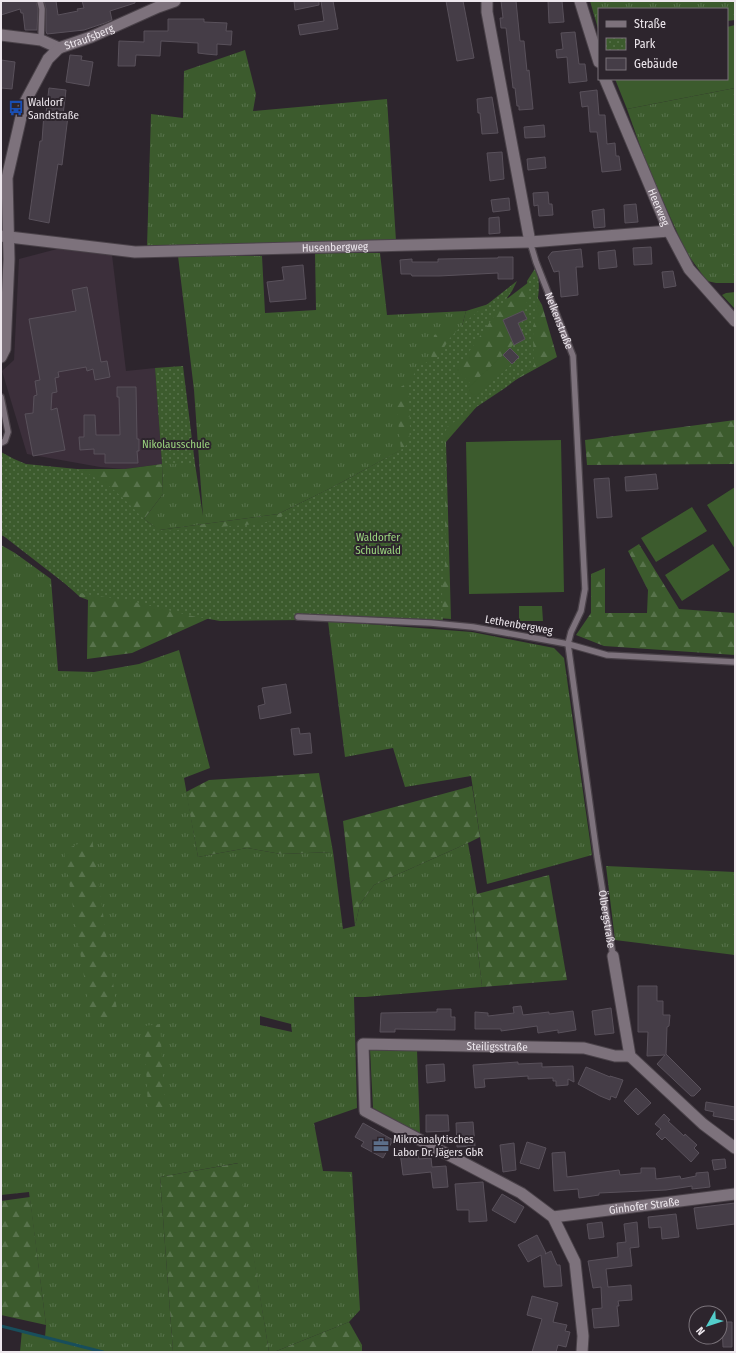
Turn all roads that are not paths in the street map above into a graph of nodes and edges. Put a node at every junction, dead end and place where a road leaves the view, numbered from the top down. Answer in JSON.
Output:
{"nodes":[{"id":1,"x":40,"y":1,"type":"edge"},
{"id":2,"x":175,"y":1,"type":"edge"},
{"id":3,"x":487,"y":1,"type":"edge"},
{"id":4,"x":580,"y":1,"type":"edge"},
{"id":5,"x":1,"y":35,"type":"edge"},
{"id":6,"x":41,"y":40,"type":"junction"},
{"id":7,"x":59,"y":48,"type":"junction"},
{"id":8,"x":598,"y":59,"type":"edge"},
{"id":9,"x":605,"y":80,"type":"edge"},
{"id":10,"x":669,"y":231,"type":"junction"},
{"id":11,"x":4,"y":236,"type":"edge"},
{"id":12,"x":530,"y":242,"type":"junction"},
{"id":13,"x":735,"y":321,"type":"edge"},
{"id":14,"x":1,"y":357,"type":"edge"},
{"id":15,"x":1,"y":397,"type":"edge"},
{"id":16,"x":1,"y":443,"type":"edge"},
{"id":17,"x":298,"y":617,"type":"dead end"},
{"id":18,"x":568,"y":644,"type":"junction"},
{"id":19,"x":735,"y":662,"type":"edge"},
{"id":20,"x":613,"y":956,"type":"joint"},
{"id":21,"x":630,"y":1056,"type":"junction"},
{"id":22,"x":735,"y":1148,"type":"edge"},
{"id":23,"x":735,"y":1194,"type":"edge"},
{"id":24,"x":553,"y":1217,"type":"junction"},
{"id":25,"x":582,"y":1352,"type":"edge"}],
"edges":[{"from":1,"to":6,"type":"lane"},
{"from":2,"to":7,"type":"street","name":"Straufsberg"},
{"from":3,"to":12,"type":"street","name":"Nelkenstraße"},
{"from":4,"to":8,"type":"street"},
{"from":5,"to":6,"type":"street","name":"Straufsberg"},
{"from":6,"to":7,"type":"street","name":"Straufsberg"},
{"from":7,"to":11,"type":"street"},
{"from":9,"to":10,"type":"street","name":"Heerweg"},
{"from":10,"to":12,"type":"street","name":"Husenbergweg"},
{"from":10,"to":13,"type":"street","name":"Heerweg"},
{"from":11,"to":12,"type":"street","name":"Husenbergweg"},
{"from":11,"to":14,"type":"street"},
{"from":12,"to":18,"type":"lane","name":"Nelkenstraße"},
{"from":15,"to":16,"type":"lane"},
{"from":17,"to":18,"type":"lane","name":"Lethenbergweg"},
{"from":18,"to":19,"type":"lane","name":"Lethenbergweg"},
{"from":18,"to":20,"type":"lane","name":"Ölbergstraße"},
{"from":20,"to":21,"type":"street","name":"Ölbergstraße"},
{"from":21,"to":22,"type":"street"},
{"from":21,"to":24,"type":"street","name":"Steiligsstraße"},
{"from":23,"to":24,"type":"street","name":"Ginhofer Straße"},
{"from":24,"to":25,"type":"street"}]}
